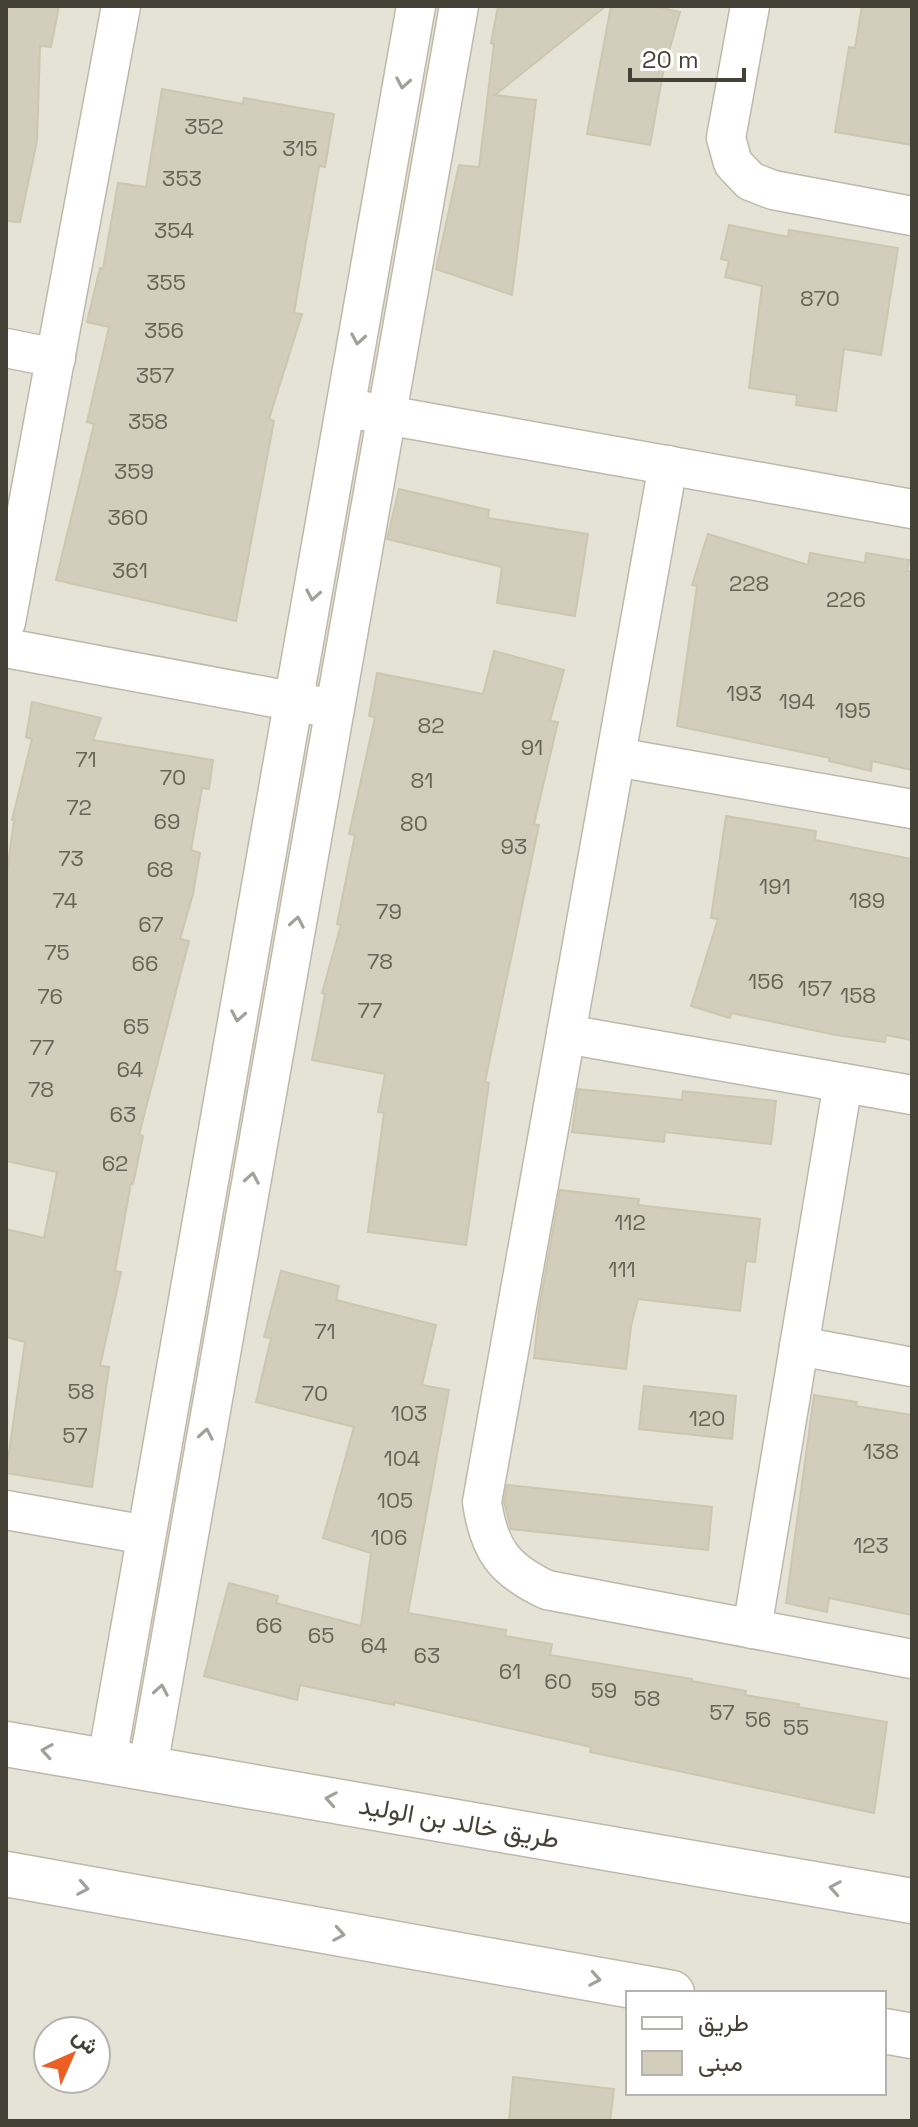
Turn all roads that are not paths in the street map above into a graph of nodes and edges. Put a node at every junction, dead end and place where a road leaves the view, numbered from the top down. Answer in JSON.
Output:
{"nodes":[{"id":1,"x":121,"y":6,"type":"edge"},
{"id":2,"x":416,"y":6,"type":"edge"},
{"id":3,"x":459,"y":6,"type":"edge"},
{"id":4,"x":750,"y":6,"type":"edge"},
{"id":5,"x":912,"y":216,"type":"edge"},
{"id":6,"x":6,"y":348,"type":"edge"},
{"id":7,"x":56,"y":358,"type":"junction"},
{"id":8,"x":346,"y":407,"type":"junction"},
{"id":9,"x":387,"y":415,"type":"junction"},
{"id":10,"x":668,"y":465,"type":"junction"},
{"id":11,"x":912,"y":509,"type":"edge"},
{"id":12,"x":6,"y":622,"type":"edge"},
{"id":13,"x":6,"y":648,"type":"edge"},
{"id":14,"x":294,"y":701,"type":"junction"},
{"id":15,"x":335,"y":709,"type":"junction"},
{"id":16,"x":616,"y":757,"type":"junction"},
{"id":17,"x":912,"y":809,"type":"edge"},
{"id":18,"x":566,"y":1034,"type":"junction"},
{"id":19,"x":843,"y":1083,"type":"junction"},
{"id":20,"x":912,"y":1095,"type":"edge"},
{"id":21,"x":799,"y":1346,"type":"junction"},
{"id":22,"x":912,"y":1367,"type":"edge"},
{"id":23,"x":6,"y":1510,"type":"edge"},
{"id":24,"x":146,"y":1535,"type":"junction"},
{"id":25,"x":752,"y":1629,"type":"junction"},
{"id":26,"x":912,"y":1659,"type":"edge"},
{"id":27,"x":6,"y":1744,"type":"edge"},
{"id":28,"x":127,"y":1764,"type":"junction"},
{"id":29,"x":6,"y":1874,"type":"edge"},
{"id":30,"x":912,"y":1901,"type":"edge"},
{"id":31,"x":661,"y":1991,"type":"edge"},
{"id":32,"x":886,"y":2031,"type":"edge"},
{"id":33,"x":912,"y":2036,"type":"edge"}],
"edges":[{"from":1,"to":7,"type":"street"},
{"from":2,"to":8,"type":"street","one_way":true},
{"from":3,"to":9,"type":"street"},
{"from":4,"to":5,"type":"street"},
{"from":6,"to":7,"type":"street"},
{"from":7,"to":12,"type":"street"},
{"from":8,"to":9,"type":"street"},
{"from":8,"to":14,"type":"street","one_way":true},
{"from":9,"to":10,"type":"street"},
{"from":9,"to":15,"type":"street"},
{"from":10,"to":11,"type":"street"},
{"from":10,"to":16,"type":"street"},
{"from":13,"to":14,"type":"street"},
{"from":14,"to":15,"type":"street"},
{"from":14,"to":24,"type":"street","one_way":true},
{"from":28,"to":15,"type":"street","one_way":true},
{"from":16,"to":17,"type":"street"},
{"from":16,"to":18,"type":"street"},
{"from":18,"to":19,"type":"street"},
{"from":18,"to":25,"type":"street"},
{"from":19,"to":20,"type":"street"},
{"from":19,"to":21,"type":"street"},
{"from":21,"to":22,"type":"street"},
{"from":21,"to":25,"type":"street"},
{"from":23,"to":24,"type":"street"},
{"from":24,"to":28,"type":"street"},
{"from":25,"to":26,"type":"street"},
{"from":28,"to":27,"type":"street","name":"طريق خالد بن الوليد","one_way":true},
{"from":30,"to":28,"type":"street","name":"طريق خالد بن الوليد","one_way":true},
{"from":29,"to":31,"type":"street","one_way":true},
{"from":32,"to":33,"type":"street"}]}
